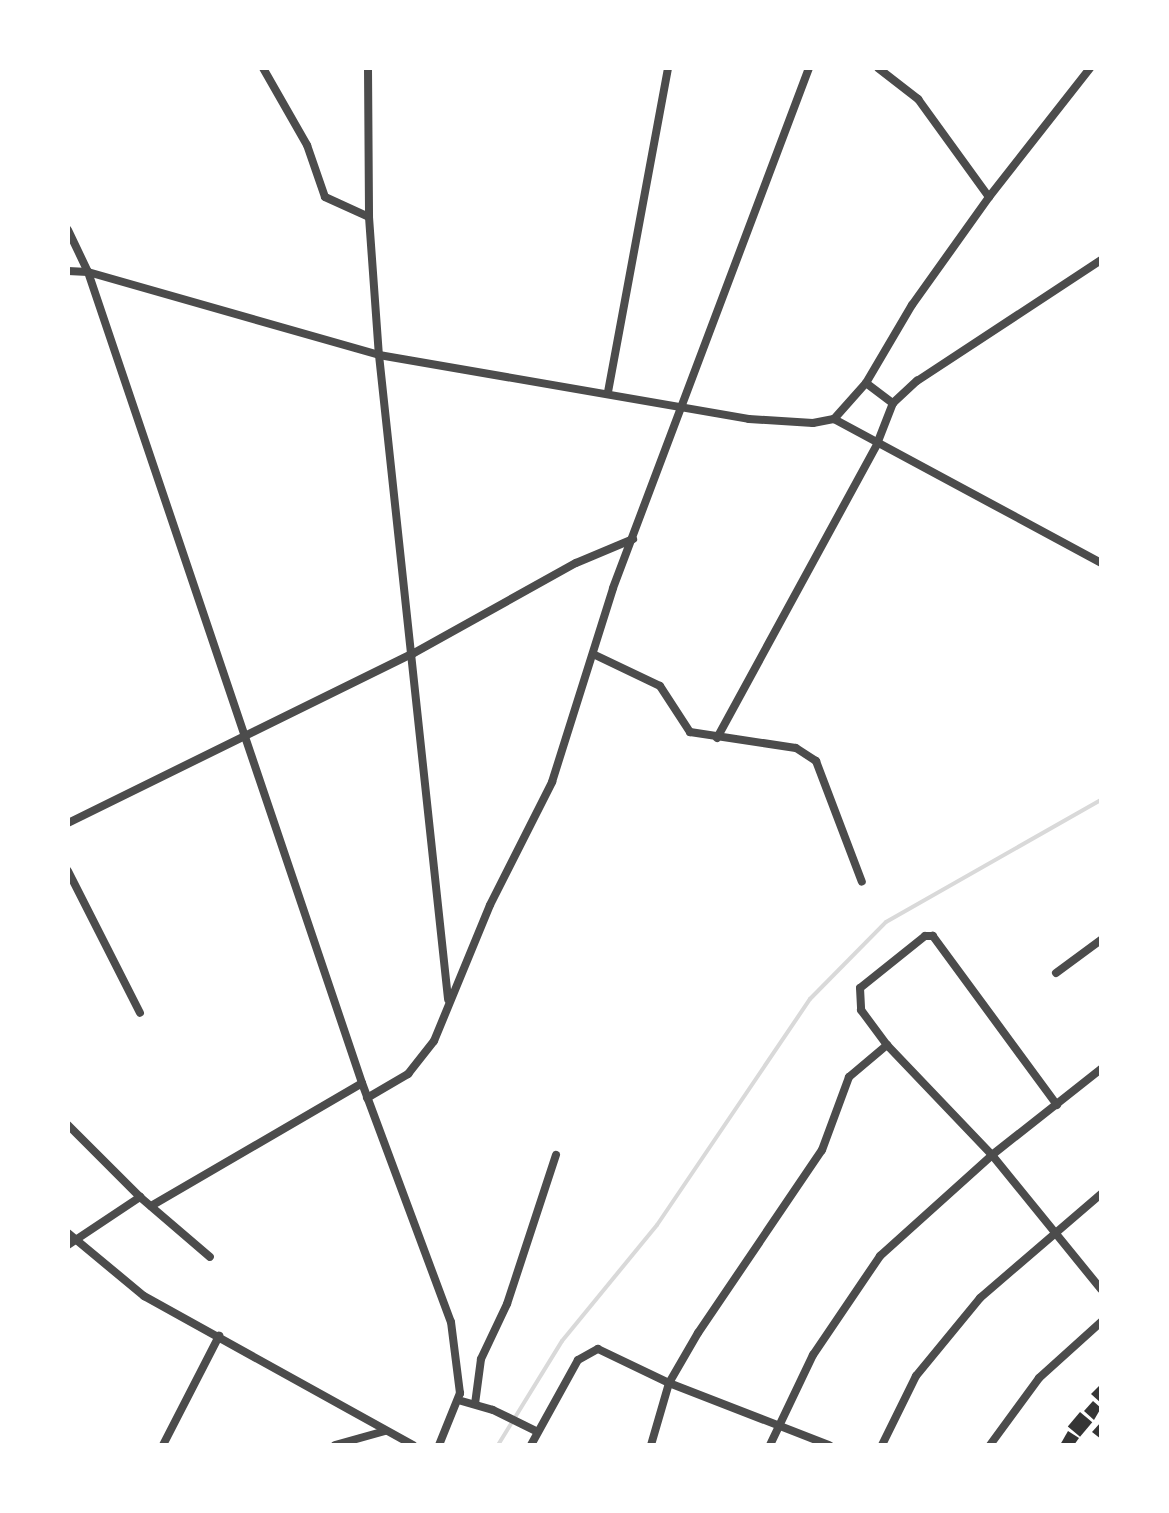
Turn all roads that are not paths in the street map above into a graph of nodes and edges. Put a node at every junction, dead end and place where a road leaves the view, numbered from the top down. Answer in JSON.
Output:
{"nodes":[{"id":1,"x":263,"y":68,"type":"edge"},
{"id":2,"x":368,"y":68,"type":"edge"},
{"id":3,"x":668,"y":68,"type":"edge"},
{"id":4,"x":809,"y":68,"type":"edge"},
{"id":5,"x":878,"y":68,"type":"edge"},
{"id":6,"x":1090,"y":68,"type":"edge"},
{"id":7,"x":989,"y":197,"type":"junction"},
{"id":8,"x":369,"y":217,"type":"junction"},
{"id":9,"x":68,"y":230,"type":"edge"},
{"id":10,"x":1101,"y":260,"type":"edge"},
{"id":11,"x":68,"y":271,"type":"edge"},
{"id":12,"x":88,"y":272,"type":"junction"},
{"id":13,"x":379,"y":355,"type":"junction"},
{"id":14,"x":866,"y":383,"type":"junction"},
{"id":15,"x":608,"y":392,"type":"junction"},
{"id":16,"x":893,"y":403,"type":"junction"},
{"id":17,"x":685,"y":406,"type":"junction"},
{"id":18,"x":834,"y":419,"type":"junction"},
{"id":19,"x":877,"y":444,"type":"junction"},
{"id":20,"x":634,"y":538,"type":"junction"},
{"id":21,"x":1101,"y":563,"type":"edge"},
{"id":22,"x":414,"y":653,"type":"junction"},
{"id":23,"x":593,"y":654,"type":"junction"},
{"id":24,"x":243,"y":736,"type":"junction"},
{"id":25,"x":717,"y":738,"type":"junction"},
{"id":26,"x":68,"y":823,"type":"edge"},
{"id":27,"x":68,"y":871,"type":"edge"},
{"id":28,"x":862,"y":882,"type":"dead end"},
{"id":29,"x":1101,"y":940,"type":"edge"},
{"id":30,"x":1056,"y":973,"type":"dead end"},
{"id":31,"x":448,"y":1000,"type":"junction"},
{"id":32,"x":140,"y":1013,"type":"dead end"},
{"id":33,"x":887,"y":1045,"type":"junction"},
{"id":34,"x":1101,"y":1069,"type":"edge"},
{"id":35,"x":362,"y":1083,"type":"junction"},
{"id":36,"x":367,"y":1098,"type":"junction"},
{"id":37,"x":1057,"y":1105,"type":"junction"},
{"id":38,"x":68,"y":1125,"type":"edge"},
{"id":39,"x":556,"y":1155,"type":"dead end"},
{"id":40,"x":992,"y":1155,"type":"junction"},
{"id":41,"x":1101,"y":1194,"type":"edge"},
{"id":42,"x":140,"y":1197,"type":"junction"},
{"id":43,"x":151,"y":1206,"type":"junction"},
{"id":44,"x":1054,"y":1229,"type":"junction"},
{"id":45,"x":70,"y":1239,"type":"edge"},
{"id":46,"x":210,"y":1257,"type":"dead end"},
{"id":47,"x":1101,"y":1289,"type":"edge"},
{"id":48,"x":1101,"y":1322,"type":"edge"},
{"id":49,"x":219,"y":1336,"type":"junction"},
{"id":50,"x":669,"y":1383,"type":"junction"},
{"id":51,"x":458,"y":1400,"type":"junction"},
{"id":52,"x":475,"y":1404,"type":"junction"},
{"id":53,"x":776,"y":1423,"type":"junction"},
{"id":54,"x":532,"y":1429,"type":"junction"},
{"id":55,"x":385,"y":1431,"type":"junction"},
{"id":56,"x":163,"y":1445,"type":"edge"},
{"id":57,"x":335,"y":1445,"type":"edge"},
{"id":58,"x":413,"y":1445,"type":"edge"},
{"id":59,"x":439,"y":1445,"type":"edge"},
{"id":60,"x":531,"y":1445,"type":"edge"},
{"id":61,"x":651,"y":1445,"type":"edge"},
{"id":62,"x":770,"y":1445,"type":"edge"},
{"id":63,"x":829,"y":1445,"type":"edge"},
{"id":64,"x":882,"y":1445,"type":"edge"},
{"id":65,"x":990,"y":1445,"type":"edge"}],
"edges":[{"from":1,"to":8,"type":"street"},
{"from":2,"to":8,"type":"street"},
{"from":3,"to":15,"type":"street"},
{"from":4,"to":17,"type":"street"},
{"from":5,"to":7,"type":"street"},
{"from":6,"to":7,"type":"street"},
{"from":7,"to":14,"type":"street"},
{"from":8,"to":13,"type":"street"},
{"from":9,"to":12,"type":"street"},
{"from":10,"to":16,"type":"street"},
{"from":11,"to":12,"type":"street"},
{"from":12,"to":13,"type":"street"},
{"from":12,"to":24,"type":"street"},
{"from":13,"to":15,"type":"street"},
{"from":13,"to":22,"type":"street"},
{"from":14,"to":16,"type":"street"},
{"from":14,"to":18,"type":"street"},
{"from":15,"to":17,"type":"street"},
{"from":16,"to":19,"type":"street"},
{"from":17,"to":18,"type":"street"},
{"from":17,"to":20,"type":"street"},
{"from":18,"to":19,"type":"street"},
{"from":19,"to":21,"type":"street"},
{"from":19,"to":25,"type":"street"},
{"from":20,"to":22,"type":"street"},
{"from":20,"to":23,"type":"street"},
{"from":22,"to":24,"type":"street"},
{"from":22,"to":31,"type":"street"},
{"from":23,"to":25,"type":"street"},
{"from":23,"to":31,"type":"street"},
{"from":24,"to":26,"type":"street"},
{"from":24,"to":35,"type":"street"},
{"from":25,"to":28,"type":"street"},
{"from":27,"to":32,"type":"street"},
{"from":29,"to":30,"type":"street"},
{"from":31,"to":36,"type":"street"},
{"from":33,"to":37,"type":"street"},
{"from":33,"to":40,"type":"street"},
{"from":33,"to":50,"type":"street"},
{"from":34,"to":37,"type":"street"},
{"from":35,"to":36,"type":"street"},
{"from":35,"to":43,"type":"street"},
{"from":36,"to":51,"type":"street"},
{"from":37,"to":40,"type":"street"},
{"from":38,"to":42,"type":"street"},
{"from":39,"to":52,"type":"street"},
{"from":40,"to":44,"type":"street"},
{"from":40,"to":53,"type":"street"},
{"from":41,"to":44,"type":"street"},
{"from":42,"to":43,"type":"street"},
{"from":42,"to":45,"type":"street"},
{"from":43,"to":46,"type":"street"},
{"from":44,"to":47,"type":"street"},
{"from":44,"to":64,"type":"street"},
{"from":45,"to":49,"type":"street"},
{"from":48,"to":65,"type":"street"},
{"from":49,"to":55,"type":"street"},
{"from":49,"to":56,"type":"street"},
{"from":50,"to":53,"type":"street"},
{"from":50,"to":54,"type":"street"},
{"from":50,"to":61,"type":"street"},
{"from":51,"to":52,"type":"street"},
{"from":51,"to":59,"type":"street"},
{"from":52,"to":54,"type":"street"},
{"from":53,"to":62,"type":"street"},
{"from":53,"to":63,"type":"street"},
{"from":54,"to":60,"type":"street"},
{"from":55,"to":57,"type":"street"},
{"from":55,"to":58,"type":"street"}]}
